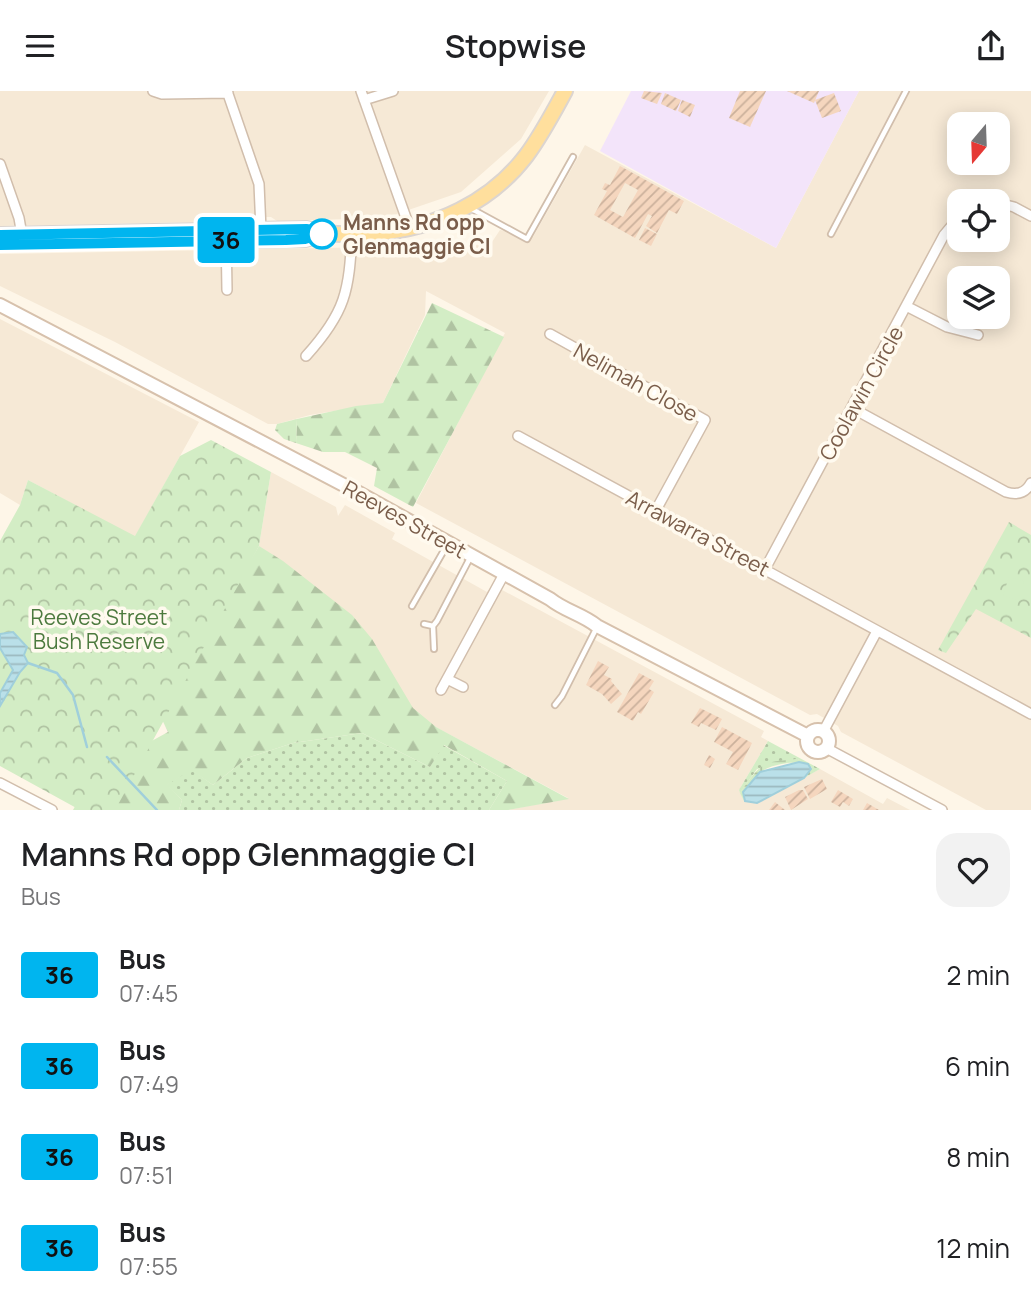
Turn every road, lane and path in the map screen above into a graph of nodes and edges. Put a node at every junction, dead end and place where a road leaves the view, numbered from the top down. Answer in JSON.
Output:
{"nodes":[{"id":1,"x":153,"y":91,"type":"edge"},
{"id":2,"x":393,"y":91,"type":"edge"},
{"id":3,"x":565,"y":91,"type":"edge"},
{"id":4,"x":906,"y":91,"type":"edge"},
{"id":5,"x":227,"y":92,"type":"edge"},
{"id":6,"x":363,"y":95,"type":"edge"},
{"id":7,"x":573,"y":157,"type":"dead end"},
{"id":8,"x":0,"y":165,"type":"edge"},
{"id":9,"x":1010,"y":206,"type":"edge"},
{"id":10,"x":468,"y":207,"type":"junction"},
{"id":11,"x":1031,"y":216,"type":"edge"},
{"id":12,"x":410,"y":229,"type":"junction"},
{"id":13,"x":261,"y":230,"type":"junction"},
{"id":14,"x":947,"y":231,"type":"edge"},
{"id":15,"x":322,"y":234,"type":"junction"},
{"id":16,"x":352,"y":234,"type":"junction"},
{"id":17,"x":831,"y":234,"type":"dead end"},
{"id":18,"x":22,"y":235,"type":"junction"},
{"id":19,"x":226,"y":236,"type":"junction"},
{"id":20,"x":0,"y":240,"type":"edge"},
{"id":21,"x":73,"y":243,"type":"junction"},
{"id":22,"x":227,"y":290,"type":"dead end"},
{"id":23,"x":0,"y":305,"type":"edge"},
{"id":24,"x":908,"y":307,"type":"junction"},
{"id":25,"x":550,"y":334,"type":"dead end"},
{"id":26,"x":978,"y":335,"type":"dead end"},
{"id":27,"x":306,"y":356,"type":"dead end"},
{"id":28,"x":852,"y":408,"type":"junction"},
{"id":29,"x":518,"y":436,"type":"dead end"},
{"id":30,"x":1031,"y":483,"type":"edge"},
{"id":31,"x":656,"y":510,"type":"junction"},
{"id":32,"x":448,"y":543,"type":"junction"},
{"id":33,"x":472,"y":556,"type":"junction"},
{"id":34,"x":765,"y":569,"type":"junction"},
{"id":35,"x":504,"y":573,"type":"junction"},
{"id":36,"x":412,"y":605,"type":"dead end"},
{"id":37,"x":424,"y":624,"type":"dead end"},
{"id":38,"x":433,"y":626,"type":"junction"},
{"id":39,"x":597,"y":626,"type":"junction"},
{"id":40,"x":877,"y":631,"type":"junction"},
{"id":41,"x":434,"y":649,"type":"dead end"},
{"id":42,"x":447,"y":679,"type":"junction"},
{"id":43,"x":463,"y":687,"type":"dead end"},
{"id":44,"x":441,"y":690,"type":"dead end"},
{"id":45,"x":555,"y":705,"type":"dead end"},
{"id":46,"x":1031,"y":714,"type":"edge"},
{"id":47,"x":823,"y":732,"type":"junction"},
{"id":48,"x":808,"y":736,"type":"junction"},
{"id":49,"x":826,"y":748,"type":"junction"},
{"id":50,"x":0,"y":783,"type":"edge"},
{"id":51,"x":52,"y":810,"type":"edge"},
{"id":52,"x":942,"y":810,"type":"edge"}],
"edges":[{"from":1,"to":5,"type":"street"},
{"from":2,"to":6,"type":"street"},
{"from":3,"to":10,"type":"main road"},
{"from":4,"to":17,"type":"lane"},
{"from":5,"to":13,"type":"street"},
{"from":6,"to":12,"type":"street"},
{"from":7,"to":10,"type":"lane"},
{"from":8,"to":18,"type":"street"},
{"from":9,"to":11,"type":"street"},
{"from":10,"to":12,"type":"main road"},
{"from":12,"to":16,"type":"main road"},
{"from":13,"to":15,"type":"main road"},
{"from":13,"to":19,"type":"main road"},
{"from":14,"to":24,"type":"street","name":"Coolawin Circle"},
{"from":15,"to":16,"type":"main road"},
{"from":15,"to":19,"type":"main road"},
{"from":16,"to":27,"type":"street"},
{"from":18,"to":19,"type":"main road"},
{"from":18,"to":20,"type":"main road"},
{"from":18,"to":21,"type":"main road"},
{"from":19,"to":21,"type":"main road"},
{"from":19,"to":22,"type":"street"},
{"from":20,"to":21,"type":"main road"},
{"from":23,"to":32,"type":"street","name":"Reeves Street"},
{"from":24,"to":26,"type":"street"},
{"from":24,"to":28,"type":"street","name":"Coolawin Circle"},
{"from":25,"to":31,"type":"street","name":"Nelimah Close"},
{"from":28,"to":30,"type":"street"},
{"from":28,"to":34,"type":"street","name":"Coolawin Circle"},
{"from":29,"to":31,"type":"street","name":"Arrawarra Street"},
{"from":31,"to":34,"type":"street","name":"Arrawarra Street"},
{"from":32,"to":33,"type":"street","name":"Reeves Street"},
{"from":32,"to":36,"type":"lane"},
{"from":33,"to":35,"type":"street","name":"Reeves Street"},
{"from":33,"to":38,"type":"lane"},
{"from":34,"to":40,"type":"street","name":"Arrawarra Street"},
{"from":35,"to":39,"type":"street","name":"Reeves Street"},
{"from":35,"to":42,"type":"street"},
{"from":37,"to":38,"type":"lane"},
{"from":38,"to":41,"type":"lane"},
{"from":39,"to":45,"type":"lane"},
{"from":39,"to":48,"type":"street","name":"Reeves Street"},
{"from":40,"to":46,"type":"street"},
{"from":40,"to":47,"type":"street"},
{"from":42,"to":43,"type":"street"},
{"from":42,"to":44,"type":"street"},
{"from":47,"to":48,"type":"street"},
{"from":47,"to":49,"type":"street"},
{"from":48,"to":49,"type":"street"},
{"from":49,"to":52,"type":"street"},
{"from":50,"to":51,"type":"street"}]}
